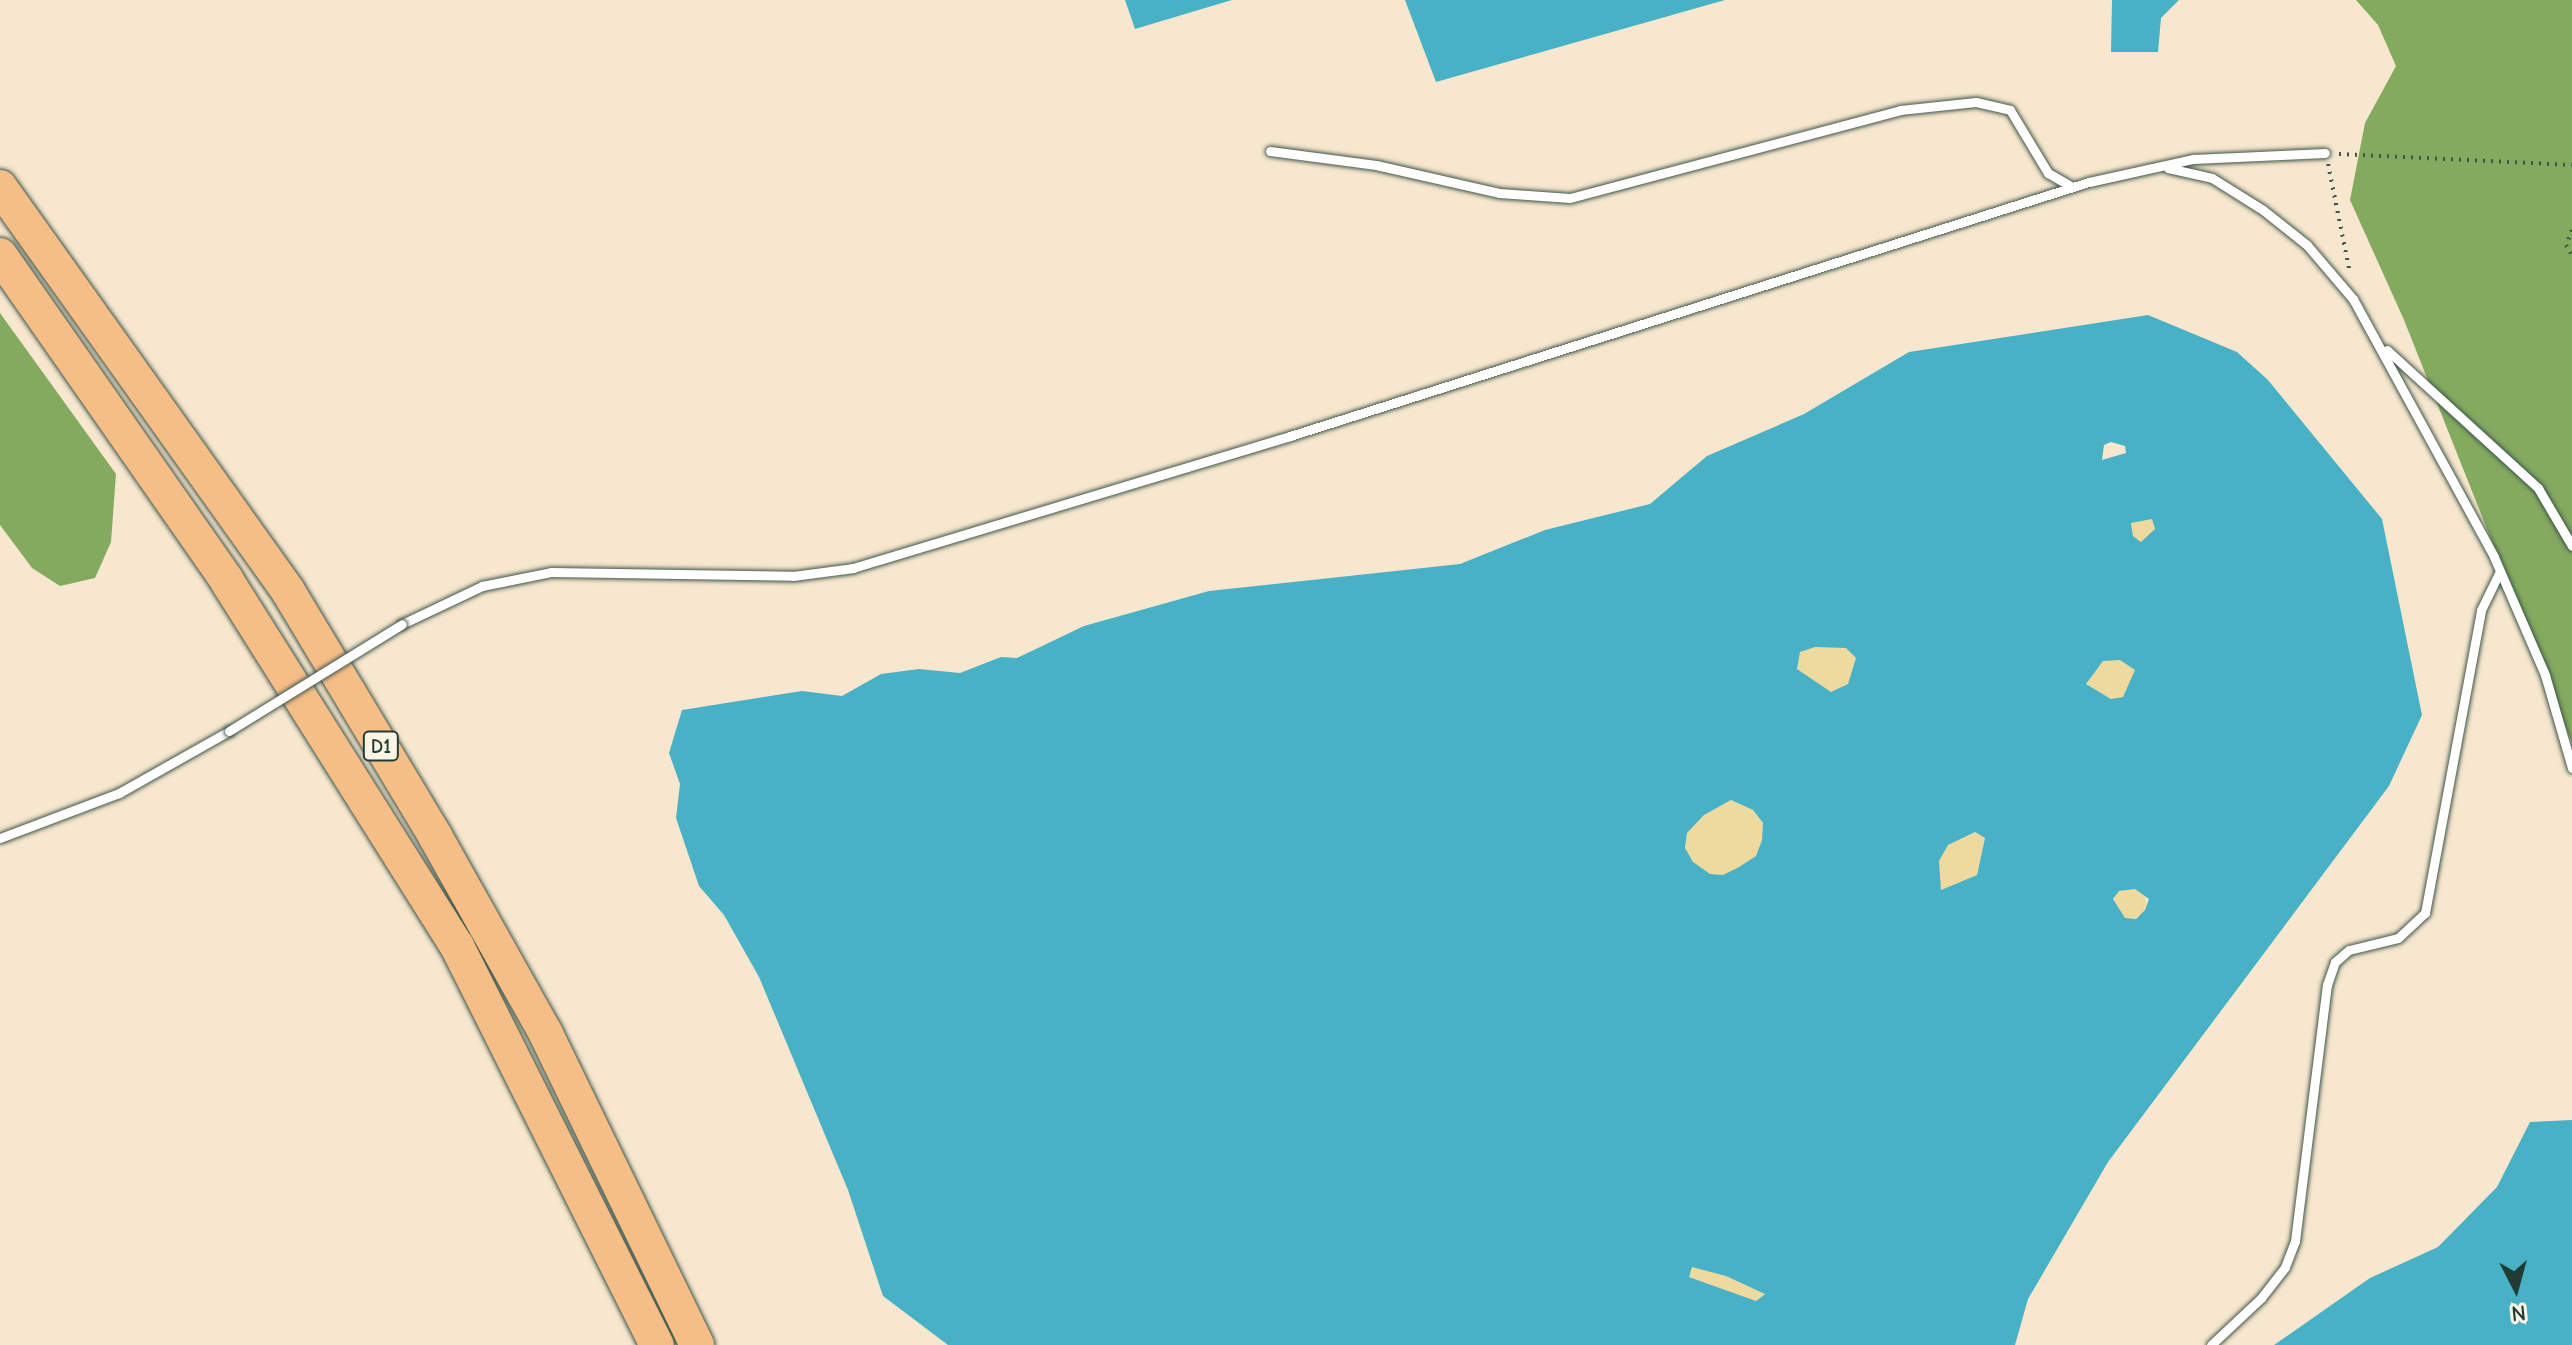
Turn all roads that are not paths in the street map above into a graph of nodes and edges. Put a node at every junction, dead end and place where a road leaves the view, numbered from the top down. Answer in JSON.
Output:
{"nodes":[{"id":1,"x":1270,"y":151,"type":"dead end"},
{"id":2,"x":2325,"y":153,"type":"road end"},
{"id":3,"x":2162,"y":166,"type":"junction"},
{"id":4,"x":0,"y":187,"type":"edge"},
{"id":5,"x":2072,"y":187,"type":"junction"},
{"id":6,"x":0,"y":255,"type":"edge"},
{"id":7,"x":2381,"y":344,"type":"junction"},
{"id":8,"x":2572,"y":546,"type":"edge"},
{"id":9,"x":2500,"y":571,"type":"junction"},
{"id":10,"x":2572,"y":768,"type":"edge"},
{"id":11,"x":0,"y":838,"type":"edge"},
{"id":12,"x":657,"y":1345,"type":"edge"},
{"id":13,"x":697,"y":1345,"type":"edge"},
{"id":14,"x":2211,"y":1345,"type":"edge"}],
"edges":[{"from":1,"to":5,"type":"lane"},
{"from":2,"to":3,"type":"lane"},
{"from":3,"to":5,"type":"lane"},
{"from":3,"to":7,"type":"lane"},
{"from":4,"to":13,"type":"highway","number":"D1"},
{"from":5,"to":11,"type":"lane","bridge":true},
{"from":6,"to":12,"type":"highway","number":"D1"},
{"from":7,"to":8,"type":"lane"},
{"from":7,"to":9,"type":"lane"},
{"from":9,"to":10,"type":"lane"},
{"from":9,"to":14,"type":"lane"}]}
